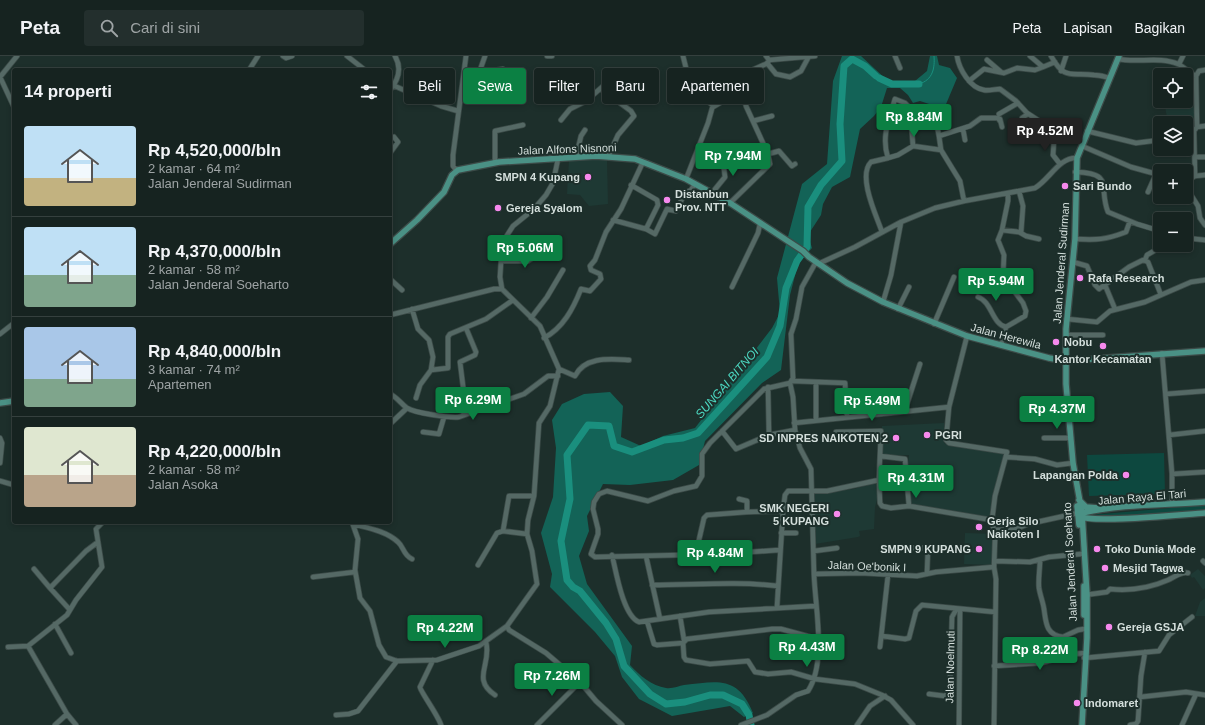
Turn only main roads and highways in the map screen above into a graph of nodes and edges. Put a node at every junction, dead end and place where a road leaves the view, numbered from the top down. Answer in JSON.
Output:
{"nodes":[{"id":1,"x":1118,"y":58,"type":"edge"},
{"id":2,"x":392,"y":240,"type":"edge"},
{"id":3,"x":809,"y":257,"type":"joint"},
{"id":4,"x":1066,"y":329,"type":"junction"},
{"id":5,"x":1205,"y":351,"type":"edge"},
{"id":6,"x":1065,"y":361,"type":"junction"},
{"id":7,"x":12,"y":400,"type":"edge"},
{"id":8,"x":0,"y":403,"type":"edge"},
{"id":9,"x":1077,"y":500,"type":"junction"},
{"id":10,"x":1205,"y":502,"type":"edge"},
{"id":11,"x":1112,"y":509,"type":"junction"},
{"id":12,"x":1205,"y":513,"type":"edge"},
{"id":13,"x":1080,"y":515,"type":"junction"},
{"id":14,"x":1112,"y":519,"type":"junction"},
{"id":15,"x":1081,"y":527,"type":"junction"},
{"id":16,"x":1085,"y":595,"type":"junction"},
{"id":17,"x":1085,"y":656,"type":"junction"},
{"id":18,"x":1081,"y":725,"type":"edge"}],
"edges":[{"from":1,"to":4,"type":"main road","name":"Jalan Jenderal Sudirman"},
{"from":2,"to":3,"type":"main road","name":"Jalan Alfons Nisnoni"},
{"from":3,"to":6,"type":"main road","name":"Jalan Herewila"},
{"from":4,"to":6,"type":"main road","name":"Jalan Jenderal Sudirman"},
{"from":4,"to":6,"type":"main road"},
{"from":5,"to":6,"type":"main road","name":"Jalan Herewila"},
{"from":6,"to":9,"type":"main road","name":"Jalan Jenderal Soeharto"},
{"from":7,"to":8,"type":"main road"},
{"from":9,"to":11,"type":"main road"},
{"from":9,"to":13,"type":"main road","name":"Jalan Jenderal Soeharto"},
{"from":10,"to":11,"type":"main road","name":"Jalan Raya El Tari"},
{"from":11,"to":13,"type":"main road","name":"Jalan Raya El Tari"},
{"from":12,"to":14,"type":"main road","name":"Jalan Raya El Tari"},
{"from":13,"to":14,"type":"main road","name":"Jalan Raya El Tari"},
{"from":13,"to":15,"type":"main road","name":"Jalan Jenderal Soeharto"},
{"from":14,"to":15,"type":"main road"},
{"from":15,"to":16,"type":"main road","name":"Jalan Jenderal Soeharto"},
{"from":15,"to":16,"type":"main road","name":"Jalan Jenderal Soeharto"},
{"from":16,"to":17,"type":"main road","name":"Jalan Jenderal Soeharto"},
{"from":16,"to":17,"type":"main road","name":"Jalan Jenderal Soeharto"},
{"from":17,"to":18,"type":"main road","name":"Jalan Jenderal Soeharto"}]}
